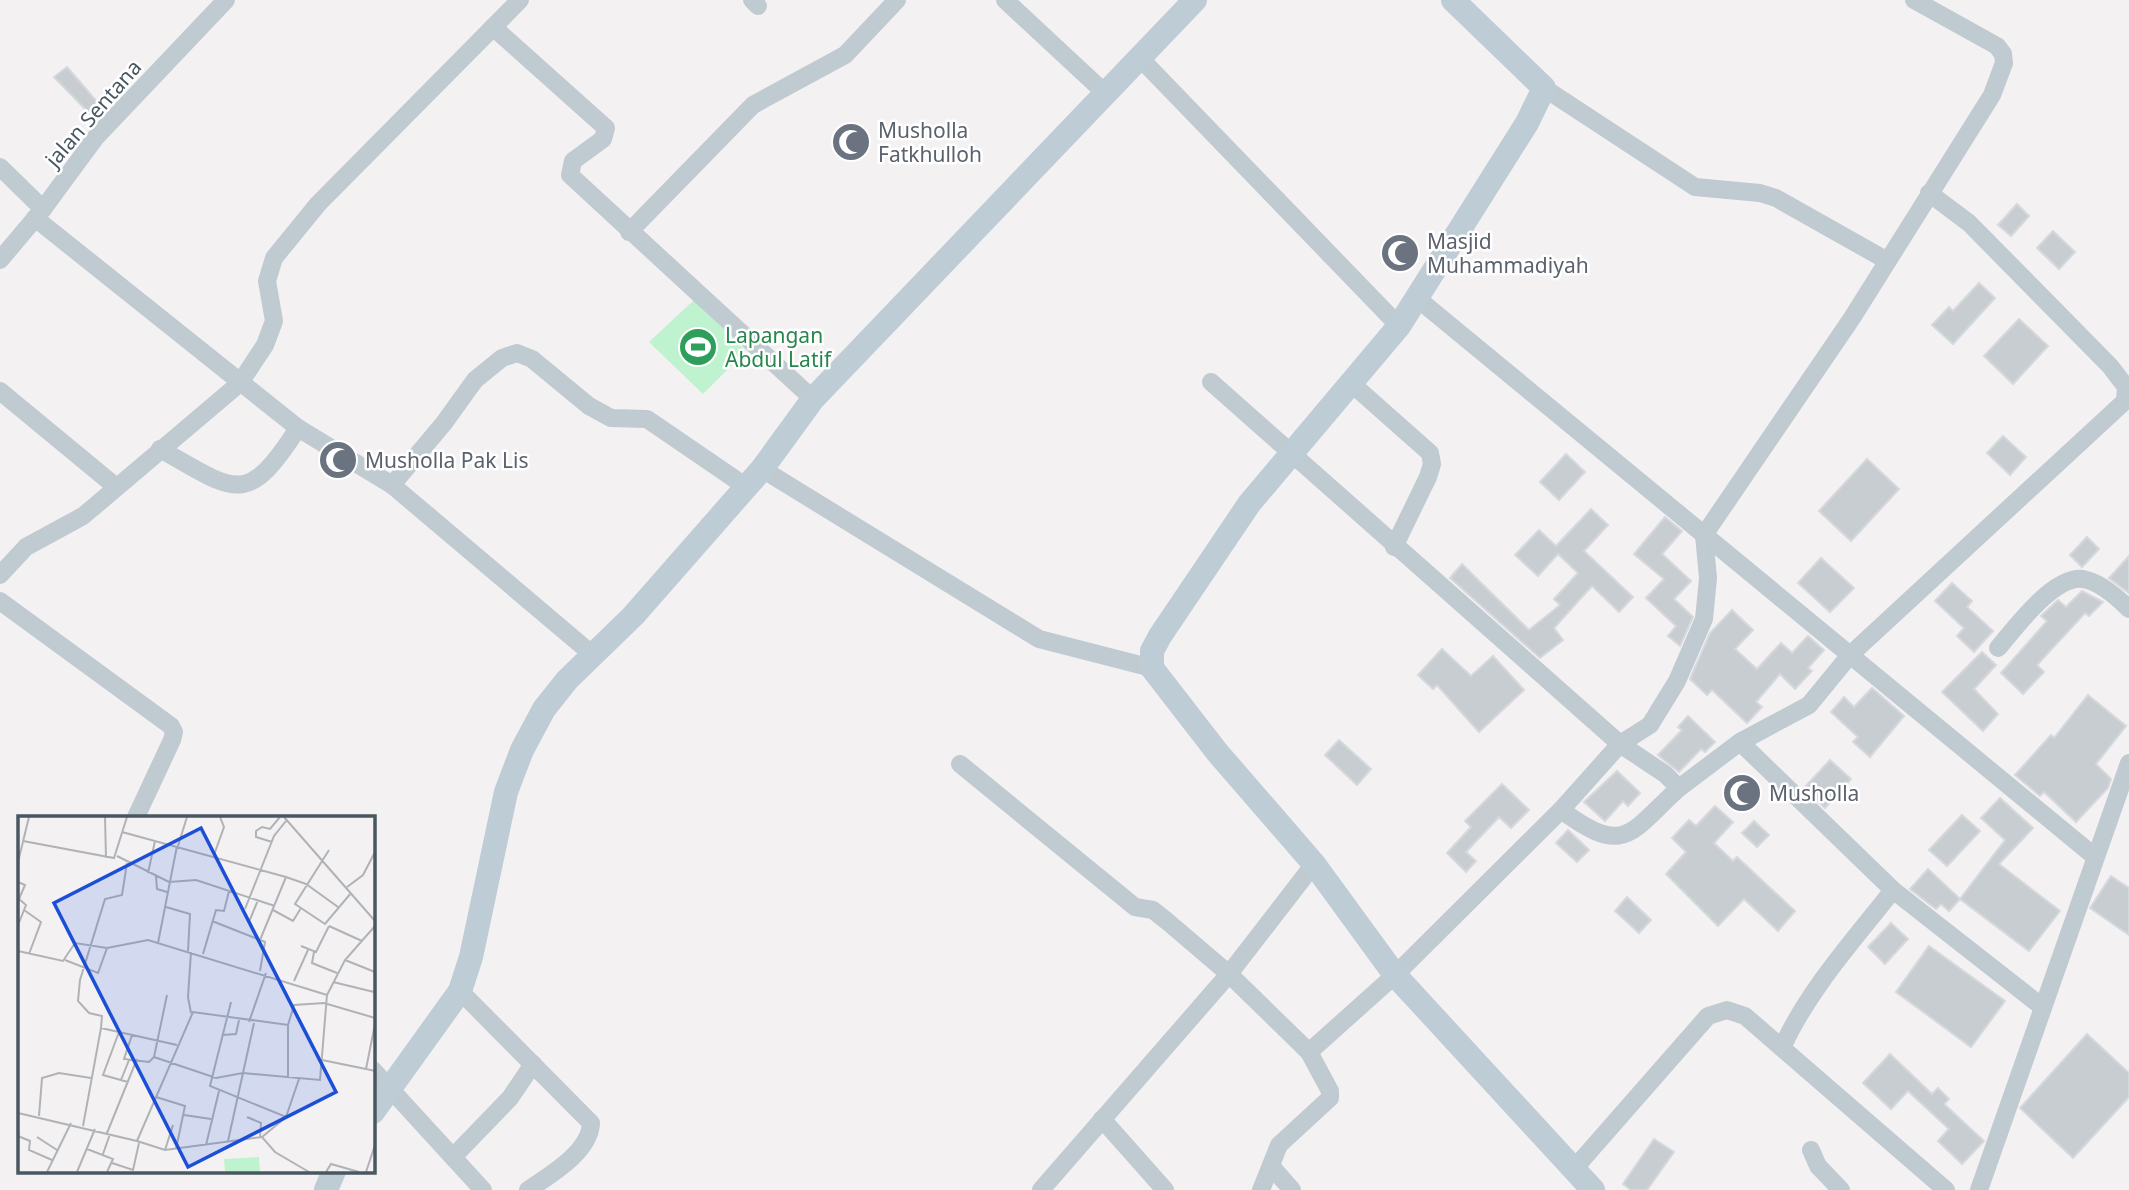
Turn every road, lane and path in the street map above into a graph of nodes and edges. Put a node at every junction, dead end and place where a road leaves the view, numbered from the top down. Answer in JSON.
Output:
{"nodes":[{"id":1,"x":520,"y":0,"type":"edge"},
{"id":2,"x":897,"y":0,"type":"edge"},
{"id":3,"x":1005,"y":0,"type":"edge"},
{"id":4,"x":1195,"y":0,"type":"edge"},
{"id":5,"x":1453,"y":0,"type":"edge"},
{"id":6,"x":1914,"y":0,"type":"edge"},
{"id":7,"x":217,"y":3,"type":"edge"},
{"id":8,"x":493,"y":27,"type":"junction"},
{"id":9,"x":1139,"y":57,"type":"junction"},
{"id":10,"x":1544,"y":88,"type":"junction"},
{"id":11,"x":1105,"y":93,"type":"junction"},
{"id":12,"x":0,"y":167,"type":"edge"},
{"id":13,"x":1929,"y":193,"type":"junction"},
{"id":14,"x":39,"y":214,"type":"junction"},
{"id":15,"x":629,"y":232,"type":"junction"},
{"id":16,"x":0,"y":260,"type":"edge"},
{"id":17,"x":1886,"y":260,"type":"junction"},
{"id":18,"x":1418,"y":299,"type":"junction"},
{"id":19,"x":1399,"y":326,"type":"junction"},
{"id":20,"x":1211,"y":382,"type":"dead end"},
{"id":21,"x":240,"y":383,"type":"junction"},
{"id":22,"x":1351,"y":383,"type":"junction"},
{"id":23,"x":0,"y":391,"type":"edge"},
{"id":24,"x":813,"y":399,"type":"junction"},
{"id":25,"x":2127,"y":409,"type":"edge"},
{"id":26,"x":298,"y":428,"type":"junction"},
{"id":27,"x":160,"y":449,"type":"junction"},
{"id":28,"x":1292,"y":454,"type":"junction"},
{"id":29,"x":754,"y":478,"type":"junction"},
{"id":30,"x":392,"y":485,"type":"junction"},
{"id":31,"x":115,"y":486,"type":"junction"},
{"id":32,"x":1704,"y":535,"type":"junction"},
{"id":33,"x":1394,"y":547,"type":"junction"},
{"id":34,"x":0,"y":575,"type":"edge"},
{"id":35,"x":0,"y":601,"type":"edge"},
{"id":36,"x":2129,"y":609,"type":"edge"},
{"id":37,"x":1998,"y":648,"type":"dead end"},
{"id":38,"x":593,"y":655,"type":"junction"},
{"id":39,"x":1850,"y":655,"type":"junction"},
{"id":40,"x":1152,"y":667,"type":"junction"},
{"id":41,"x":1740,"y":743,"type":"junction"},
{"id":42,"x":1620,"y":744,"type":"junction"},
{"id":43,"x":2129,"y":763,"type":"edge"},
{"id":44,"x":960,"y":764,"type":"dead end"},
{"id":45,"x":1679,"y":788,"type":"junction"},
{"id":46,"x":1561,"y":810,"type":"junction"},
{"id":47,"x":136,"y":816,"type":"edge"},
{"id":48,"x":2094,"y":856,"type":"junction"},
{"id":49,"x":1314,"y":864,"type":"junction"},
{"id":50,"x":1893,"y":890,"type":"junction"},
{"id":51,"x":1229,"y":974,"type":"junction"},
{"id":52,"x":1395,"y":975,"type":"junction"},
{"id":53,"x":460,"y":991,"type":"junction"},
{"id":54,"x":2041,"y":1006,"type":"junction"},
{"id":55,"x":1782,"y":1048,"type":"junction"},
{"id":56,"x":1309,"y":1052,"type":"junction"},
{"id":57,"x":533,"y":1064,"type":"junction"},
{"id":58,"x":381,"y":1078,"type":"edge"},
{"id":59,"x":374,"y":1108,"type":"edge"},
{"id":60,"x":1102,"y":1119,"type":"junction"},
{"id":61,"x":1811,"y":1150,"type":"dead end"},
{"id":62,"x":453,"y":1157,"type":"junction"},
{"id":63,"x":1271,"y":1166,"type":"junction"},
{"id":64,"x":1573,"y":1170,"type":"junction"},
{"id":65,"x":334,"y":1172,"type":"edge"},
{"id":66,"x":326,"y":1190,"type":"edge"},
{"id":67,"x":483,"y":1190,"type":"edge"},
{"id":68,"x":528,"y":1190,"type":"edge"},
{"id":69,"x":1041,"y":1190,"type":"edge"},
{"id":70,"x":1165,"y":1190,"type":"edge"},
{"id":71,"x":1261,"y":1190,"type":"edge"},
{"id":72,"x":1292,"y":1190,"type":"edge"},
{"id":73,"x":1592,"y":1190,"type":"edge"},
{"id":74,"x":1841,"y":1190,"type":"edge"},
{"id":75,"x":1946,"y":1190,"type":"edge"},
{"id":76,"x":1979,"y":1190,"type":"edge"}],
"edges":[{"from":1,"to":8,"type":"street"},
{"from":2,"to":15,"type":"street"},
{"from":3,"to":11,"type":"street"},
{"from":4,"to":9,"type":"street"},
{"from":5,"to":10,"type":"street"},
{"from":6,"to":13,"type":"street"},
{"from":7,"to":14,"type":"street","name":"jalan Sentana"},
{"from":8,"to":15,"type":"street"},
{"from":8,"to":21,"type":"street"},
{"from":9,"to":11,"type":"street"},
{"from":9,"to":19,"type":"street"},
{"from":10,"to":17,"type":"street"},
{"from":10,"to":18,"type":"street"},
{"from":11,"to":24,"type":"street"},
{"from":12,"to":14,"type":"street"},
{"from":13,"to":17,"type":"street"},
{"from":13,"to":25,"type":"street"},
{"from":14,"to":16,"type":"street","name":"jalan Sentana"},
{"from":14,"to":21,"type":"street"},
{"from":15,"to":24,"type":"street"},
{"from":17,"to":32,"type":"street"},
{"from":18,"to":19,"type":"street"},
{"from":18,"to":32,"type":"street"},
{"from":19,"to":22,"type":"street"},
{"from":20,"to":28,"type":"street"},
{"from":21,"to":26,"type":"street"},
{"from":21,"to":27,"type":"street"},
{"from":22,"to":28,"type":"street"},
{"from":22,"to":33,"type":"street"},
{"from":23,"to":31,"type":"street"},
{"from":24,"to":29,"type":"street"},
{"from":25,"to":39,"type":"street"},
{"from":26,"to":27,"type":"street"},
{"from":26,"to":30,"type":"street"},
{"from":27,"to":31,"type":"street"},
{"from":28,"to":33,"type":"street"},
{"from":28,"to":40,"type":"street"},
{"from":29,"to":30,"type":"street"},
{"from":29,"to":38,"type":"street"},
{"from":29,"to":40,"type":"street"},
{"from":30,"to":38,"type":"street"},
{"from":31,"to":34,"type":"street"},
{"from":32,"to":39,"type":"street"},
{"from":32,"to":42,"type":"street"},
{"from":33,"to":42,"type":"street"},
{"from":35,"to":47,"type":"street"},
{"from":36,"to":37,"type":"street"},
{"from":38,"to":53,"type":"street"},
{"from":39,"to":41,"type":"street"},
{"from":39,"to":48,"type":"street"},
{"from":40,"to":49,"type":"street"},
{"from":41,"to":45,"type":"street"},
{"from":41,"to":50,"type":"street"},
{"from":42,"to":45,"type":"street"},
{"from":42,"to":46,"type":"street"},
{"from":43,"to":48,"type":"street"},
{"from":44,"to":51,"type":"street"},
{"from":45,"to":46,"type":"street"},
{"from":46,"to":52,"type":"street"},
{"from":48,"to":54,"type":"street"},
{"from":49,"to":51,"type":"street"},
{"from":49,"to":52,"type":"street"},
{"from":50,"to":54,"type":"street"},
{"from":50,"to":55,"type":"street"},
{"from":51,"to":56,"type":"street"},
{"from":51,"to":60,"type":"street"},
{"from":52,"to":56,"type":"street"},
{"from":52,"to":64,"type":"street"},
{"from":53,"to":57,"type":"street"},
{"from":53,"to":58,"type":"street"},
{"from":54,"to":76,"type":"street"},
{"from":55,"to":64,"type":"street"},
{"from":55,"to":75,"type":"street"},
{"from":56,"to":63,"type":"street"},
{"from":57,"to":62,"type":"street"},
{"from":57,"to":68,"type":"street"},
{"from":58,"to":59,"type":"street"},
{"from":58,"to":62,"type":"street"},
{"from":60,"to":69,"type":"street"},
{"from":60,"to":70,"type":"street"},
{"from":61,"to":74,"type":"street"},
{"from":62,"to":67,"type":"street"},
{"from":63,"to":71,"type":"street"},
{"from":63,"to":72,"type":"street"},
{"from":64,"to":73,"type":"street"},
{"from":65,"to":66,"type":"street"}]}
